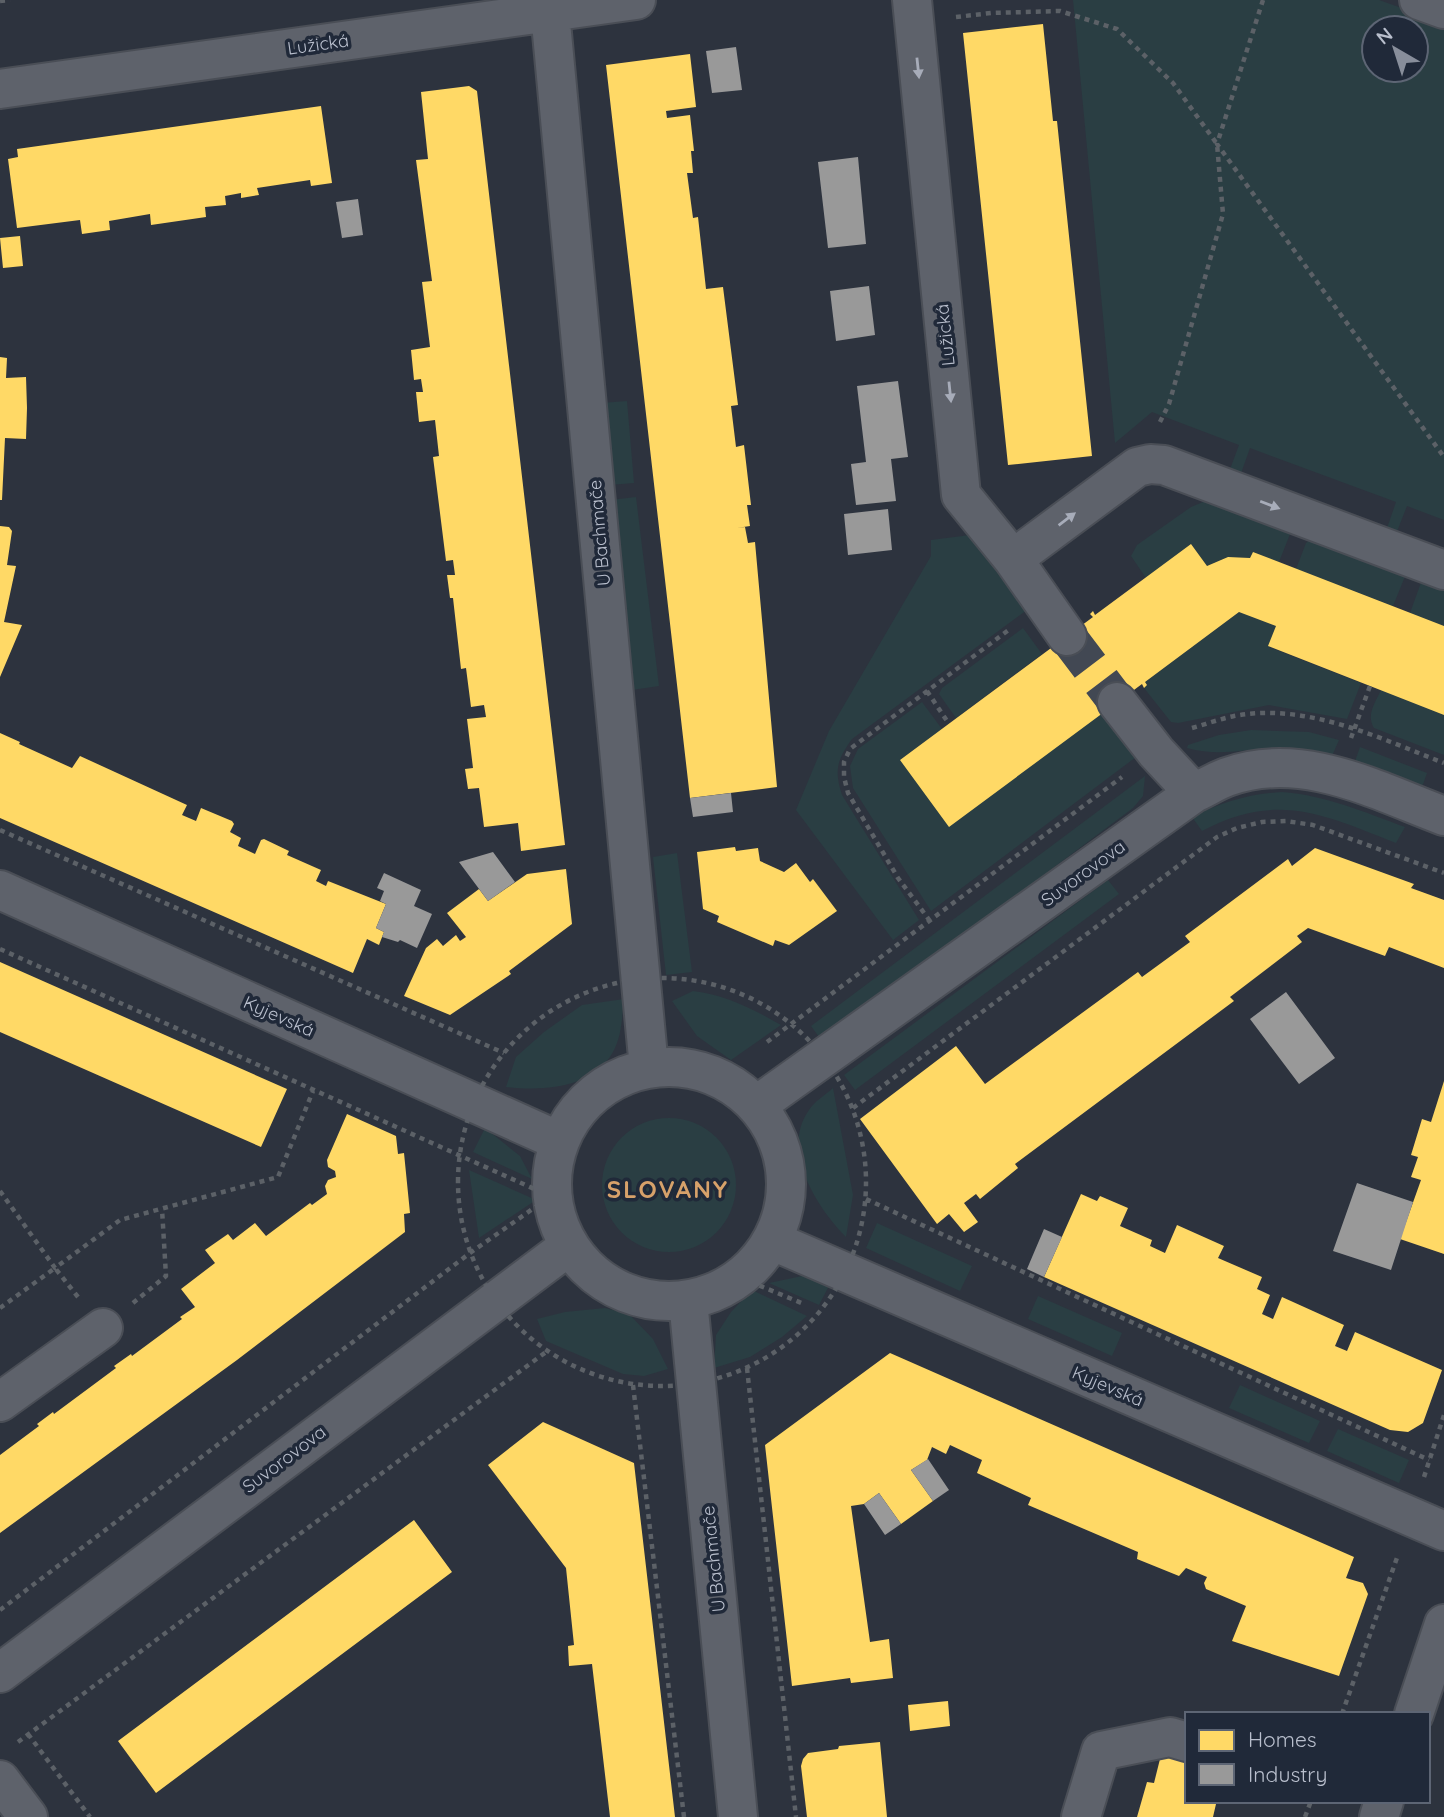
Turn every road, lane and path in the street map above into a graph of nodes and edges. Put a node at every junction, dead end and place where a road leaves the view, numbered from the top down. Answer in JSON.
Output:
{"nodes":[{"id":1,"x":10,"y":0,"type":"edge"},
{"id":2,"x":636,"y":0,"type":"edge"},
{"id":3,"x":1263,"y":0,"type":"edge"},
{"id":4,"x":1419,"y":0,"type":"edge"},
{"id":5,"x":0,"y":1,"type":"edge"},
{"id":6,"x":552,"y":6,"type":"edge"},
{"id":7,"x":1444,"y":9,"type":"edge"},
{"id":8,"x":913,"y":12,"type":"edge"},
{"id":9,"x":0,"y":89,"type":"edge"},
{"id":10,"x":1217,"y":144,"type":"junction"},
{"id":11,"x":1444,"y":457,"type":"edge"},
{"id":12,"x":1137,"y":467,"type":"junction"},
{"id":13,"x":1013,"y":559,"type":"junction"},
{"id":14,"x":1444,"y":570,"type":"edge"},
{"id":15,"x":1044,"y":604,"type":"junction"},
{"id":16,"x":1067,"y":636,"type":"tunnel mouth"},
{"id":17,"x":1370,"y":686,"type":"dead end"},
{"id":18,"x":927,"y":691,"type":"junction"},
{"id":19,"x":1117,"y":702,"type":"tunnel mouth"},
{"id":20,"x":949,"y":724,"type":"dead end"},
{"id":21,"x":1338,"y":776,"type":"junction"},
{"id":22,"x":1194,"y":793,"type":"junction"},
{"id":23,"x":1444,"y":816,"type":"edge"},
{"id":24,"x":0,"y":830,"type":"edge"},
{"id":25,"x":1444,"y":873,"type":"edge"},
{"id":26,"x":0,"y":890,"type":"edge"},
{"id":27,"x":930,"y":921,"type":"dead end"},
{"id":28,"x":0,"y":949,"type":"edge"},
{"id":29,"x":641,"y":978,"type":"junction"},
{"id":30,"x":504,"y":1053,"type":"junction"},
{"id":31,"x":825,"y":1057,"type":"junction"},
{"id":32,"x":649,"y":1068,"type":"junction"},
{"id":33,"x":313,"y":1091,"type":"junction"},
{"id":34,"x":473,"y":1103,"type":"junction"},
{"id":35,"x":757,"y":1105,"type":"junction"},
{"id":36,"x":853,"y":1108,"type":"junction"},
{"id":37,"x":559,"y":1141,"type":"junction"},
{"id":38,"x":459,"y":1156,"type":"junction"},
{"id":39,"x":0,"y":1191,"type":"edge"},
{"id":40,"x":551,"y":1196,"type":"junction"},
{"id":41,"x":866,"y":1199,"type":"junction"},
{"id":42,"x":162,"y":1209,"type":"junction"},
{"id":43,"x":773,"y":1241,"type":"junction"},
{"id":44,"x":569,"y":1246,"type":"junction"},
{"id":45,"x":470,"y":1253,"type":"junction"},
{"id":46,"x":55,"y":1268,"type":"junction"},
{"id":47,"x":846,"y":1272,"type":"junction"},
{"id":48,"x":688,"y":1300,"type":"junction"},
{"id":49,"x":494,"y":1301,"type":"junction"},
{"id":50,"x":0,"y":1308,"type":"edge"},
{"id":51,"x":103,"y":1328,"type":"joint"},
{"id":52,"x":547,"y":1352,"type":"junction"},
{"id":53,"x":747,"y":1368,"type":"junction"},
{"id":54,"x":696,"y":1384,"type":"junction"},
{"id":55,"x":633,"y":1385,"type":"junction"},
{"id":56,"x":0,"y":1402,"type":"edge"},
{"id":57,"x":1444,"y":1415,"type":"edge"},
{"id":58,"x":1429,"y":1460,"type":"junction"},
{"id":59,"x":1427,"y":1523,"type":"edge"},
{"id":60,"x":0,"y":1610,"type":"edge"},
{"id":61,"x":1444,"y":1624,"type":"edge"},
{"id":62,"x":0,"y":1673,"type":"edge"},
{"id":63,"x":1343,"y":1712,"type":"edge"},
{"id":64,"x":1415,"y":1712,"type":"edge"},
{"id":65,"x":27,"y":1734,"type":"junction"},
{"id":66,"x":1185,"y":1741,"type":"edge"},
{"id":67,"x":5,"y":1764,"type":"edge"},
{"id":68,"x":28,"y":1817,"type":"edge"},
{"id":69,"x":90,"y":1817,"type":"edge"},
{"id":70,"x":684,"y":1817,"type":"edge"},
{"id":71,"x":738,"y":1817,"type":"edge"},
{"id":72,"x":796,"y":1817,"type":"edge"},
{"id":73,"x":1081,"y":1817,"type":"edge"}],
"edges":[{"from":1,"to":5,"type":"path"},
{"from":2,"to":6,"type":"street","name":"Lužická"},
{"from":3,"to":10,"type":"path"},
{"from":4,"to":7,"type":"street"},
{"from":6,"to":9,"type":"street","name":"Lužická"},
{"from":6,"to":29,"type":"street","name":"U Bachmače"},
{"from":8,"to":10,"type":"path"},
{"from":8,"to":13,"type":"street","name":"Lužická","one_way":true},
{"from":10,"to":11,"type":"path"},
{"from":10,"to":12,"type":"path"},
{"from":13,"to":12,"type":"street","one_way":true},
{"from":12,"to":14,"type":"street","one_way":true},
{"from":13,"to":15,"type":"street","name":"Lužická"},
{"from":15,"to":16,"type":"street","name":"Lužická"},
{"from":15,"to":18,"type":"path"},
{"from":17,"to":21,"type":"path"},
{"from":18,"to":20,"type":"path"},
{"from":18,"to":27,"type":"path"},
{"from":19,"to":22,"type":"street"},
{"from":21,"to":22,"type":"street","name":"Suvorovova"},
{"from":21,"to":23,"type":"street","name":"Suvorovova"},
{"from":22,"to":31,"type":"street","name":"Suvorovova"},
{"from":24,"to":30,"type":"path"},
{"from":25,"to":36,"type":"path"},
{"from":26,"to":34,"type":"street","name":"Kyjevská"},
{"from":28,"to":33,"type":"path"},
{"from":29,"to":30,"type":"path"},
{"from":29,"to":31,"type":"path"},
{"from":29,"to":32,"type":"street","name":"U Bachmače"},
{"from":30,"to":34,"type":"path"},
{"from":31,"to":35,"type":"street","name":"Suvorovova"},
{"from":31,"to":36,"type":"path"},
{"from":32,"to":35,"type":"street"},
{"from":32,"to":37,"type":"street"},
{"from":33,"to":38,"type":"path"},
{"from":33,"to":42,"type":"path"},
{"from":34,"to":37,"type":"street","name":"Kyjevská"},
{"from":34,"to":38,"type":"path"},
{"from":35,"to":43,"type":"street"},
{"from":36,"to":41,"type":"path"},
{"from":37,"to":40,"type":"street"},
{"from":38,"to":40,"type":"path"},
{"from":38,"to":45,"type":"path"},
{"from":39,"to":46,"type":"path"},
{"from":40,"to":44,"type":"street"},
{"from":40,"to":45,"type":"path"},
{"from":41,"to":47,"type":"path"},
{"from":41,"to":58,"type":"path"},
{"from":42,"to":46,"type":"path"},
{"from":42,"to":51,"type":"path"},
{"from":43,"to":47,"type":"street","name":"Kyjevská"},
{"from":43,"to":48,"type":"street"},
{"from":44,"to":48,"type":"street"},
{"from":44,"to":49,"type":"street","name":"Suvorovova"},
{"from":45,"to":49,"type":"path"},
{"from":45,"to":60,"type":"path"},
{"from":46,"to":50,"type":"path"},
{"from":47,"to":53,"type":"path"},
{"from":47,"to":59,"type":"street","name":"Kyjevská"},
{"from":48,"to":54,"type":"street","name":"U Bachmače"},
{"from":49,"to":52,"type":"path"},
{"from":49,"to":62,"type":"street","name":"Suvorovova"},
{"from":51,"to":56,"type":"street"},
{"from":52,"to":55,"type":"path"},
{"from":52,"to":65,"type":"path"},
{"from":53,"to":54,"type":"path"},
{"from":53,"to":72,"type":"path"},
{"from":54,"to":55,"type":"path"},
{"from":54,"to":71,"type":"street","name":"U Bachmače"},
{"from":55,"to":70,"type":"path"},
{"from":57,"to":58,"type":"path"},
{"from":58,"to":59,"type":"path"},
{"from":59,"to":63,"type":"path"},
{"from":61,"to":64,"type":"street"},
{"from":65,"to":67,"type":"path"},
{"from":65,"to":69,"type":"path"},
{"from":66,"to":73,"type":"street"},
{"from":67,"to":68,"type":"street"}]}
